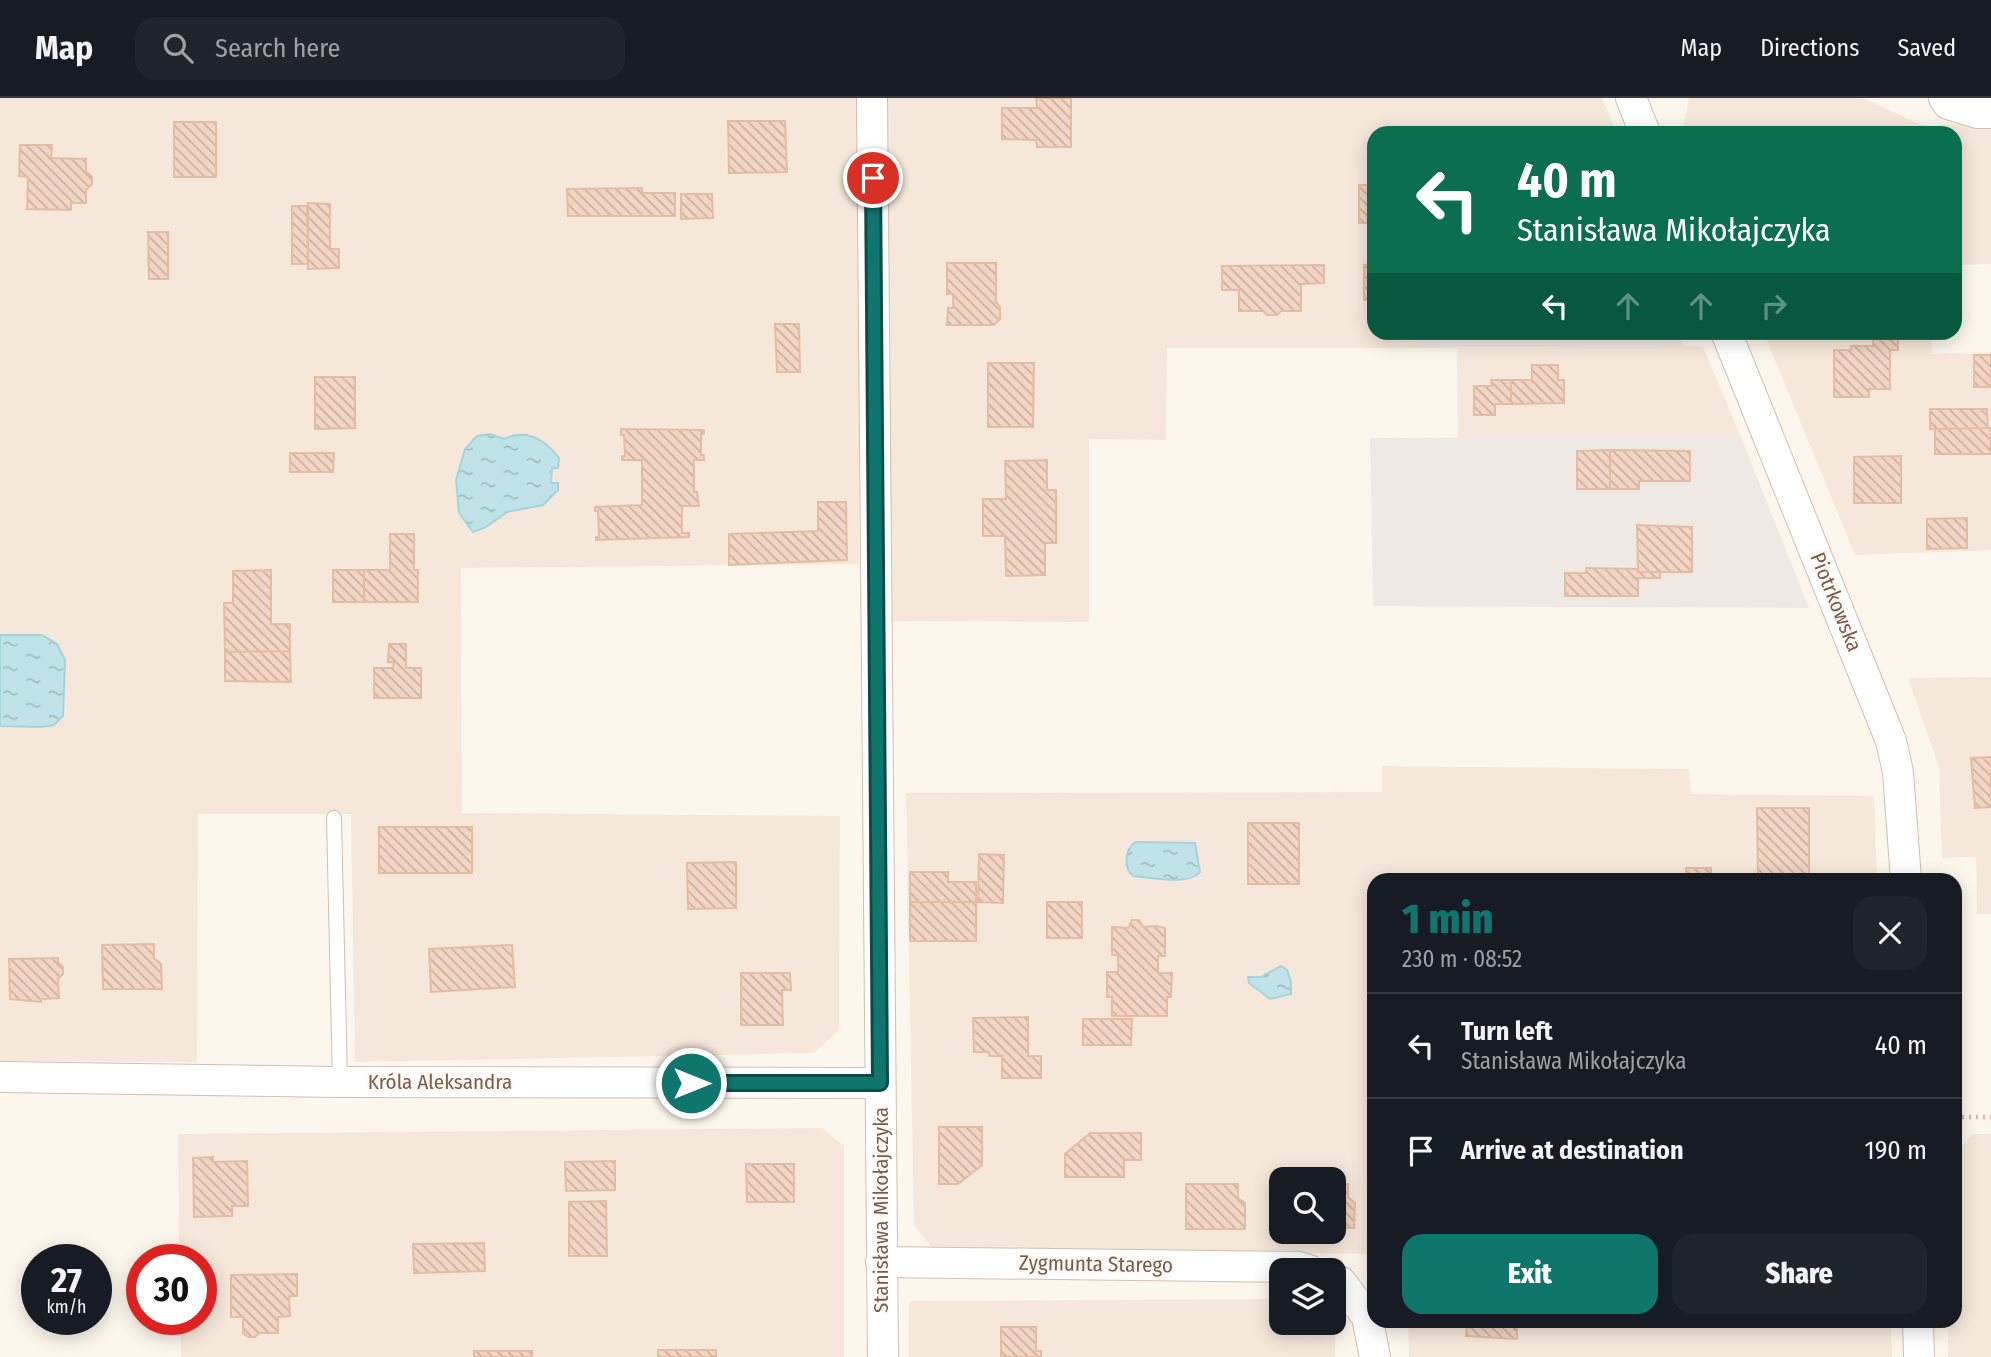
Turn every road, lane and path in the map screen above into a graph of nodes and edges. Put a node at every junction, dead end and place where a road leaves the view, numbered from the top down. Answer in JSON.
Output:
{"nodes":[{"id":1,"x":872,"y":98,"type":"edge"},
{"id":2,"x":1631,"y":98,"type":"edge"},
{"id":3,"x":1944,"y":98,"type":"edge"},
{"id":4,"x":1991,"y":113,"type":"edge"},
{"id":5,"x":1642,"y":126,"type":"edge"},
{"id":6,"x":1729,"y":340,"type":"edge"},
{"id":7,"x":334,"y":818,"type":"dead end"},
{"id":8,"x":1906,"y":873,"type":"edge"},
{"id":9,"x":0,"y":1077,"type":"edge"},
{"id":10,"x":340,"y":1082,"type":"junction"},
{"id":11,"x":880,"y":1083,"type":"junction"},
{"id":12,"x":1962,"y":1117,"type":"edge"},
{"id":13,"x":1991,"y":1117,"type":"edge"},
{"id":14,"x":881,"y":1262,"type":"junction"},
{"id":15,"x":1269,"y":1267,"type":"edge"},
{"id":16,"x":1346,"y":1289,"type":"edge"},
{"id":17,"x":1367,"y":1317,"type":"edge"},
{"id":18,"x":1369,"y":1328,"type":"edge"},
{"id":19,"x":1918,"y":1328,"type":"edge"},
{"id":20,"x":883,"y":1357,"type":"edge"},
{"id":21,"x":1375,"y":1357,"type":"edge"},
{"id":22,"x":1919,"y":1357,"type":"edge"}],
"edges":[{"from":1,"to":11,"type":"street","name":"Stanisława Mikołajczyka"},
{"from":2,"to":5,"type":"street"},
{"from":3,"to":4,"type":"street"},
{"from":6,"to":8,"type":"street","name":"Piotrkowska"},
{"from":7,"to":10,"type":"lane"},
{"from":9,"to":10,"type":"street","name":"Króla Aleksandra"},
{"from":10,"to":11,"type":"street","name":"Króla Aleksandra"},
{"from":11,"to":14,"type":"street","name":"Stanisława Mikołajczyka"},
{"from":12,"to":13,"type":"path"},
{"from":14,"to":15,"type":"street","name":"Zygmunta Starego"},
{"from":14,"to":20,"type":"street","name":"Stanisława Mikołajczyka"},
{"from":16,"to":17,"type":"street"},
{"from":18,"to":21,"type":"street"},
{"from":19,"to":22,"type":"street"}]}
